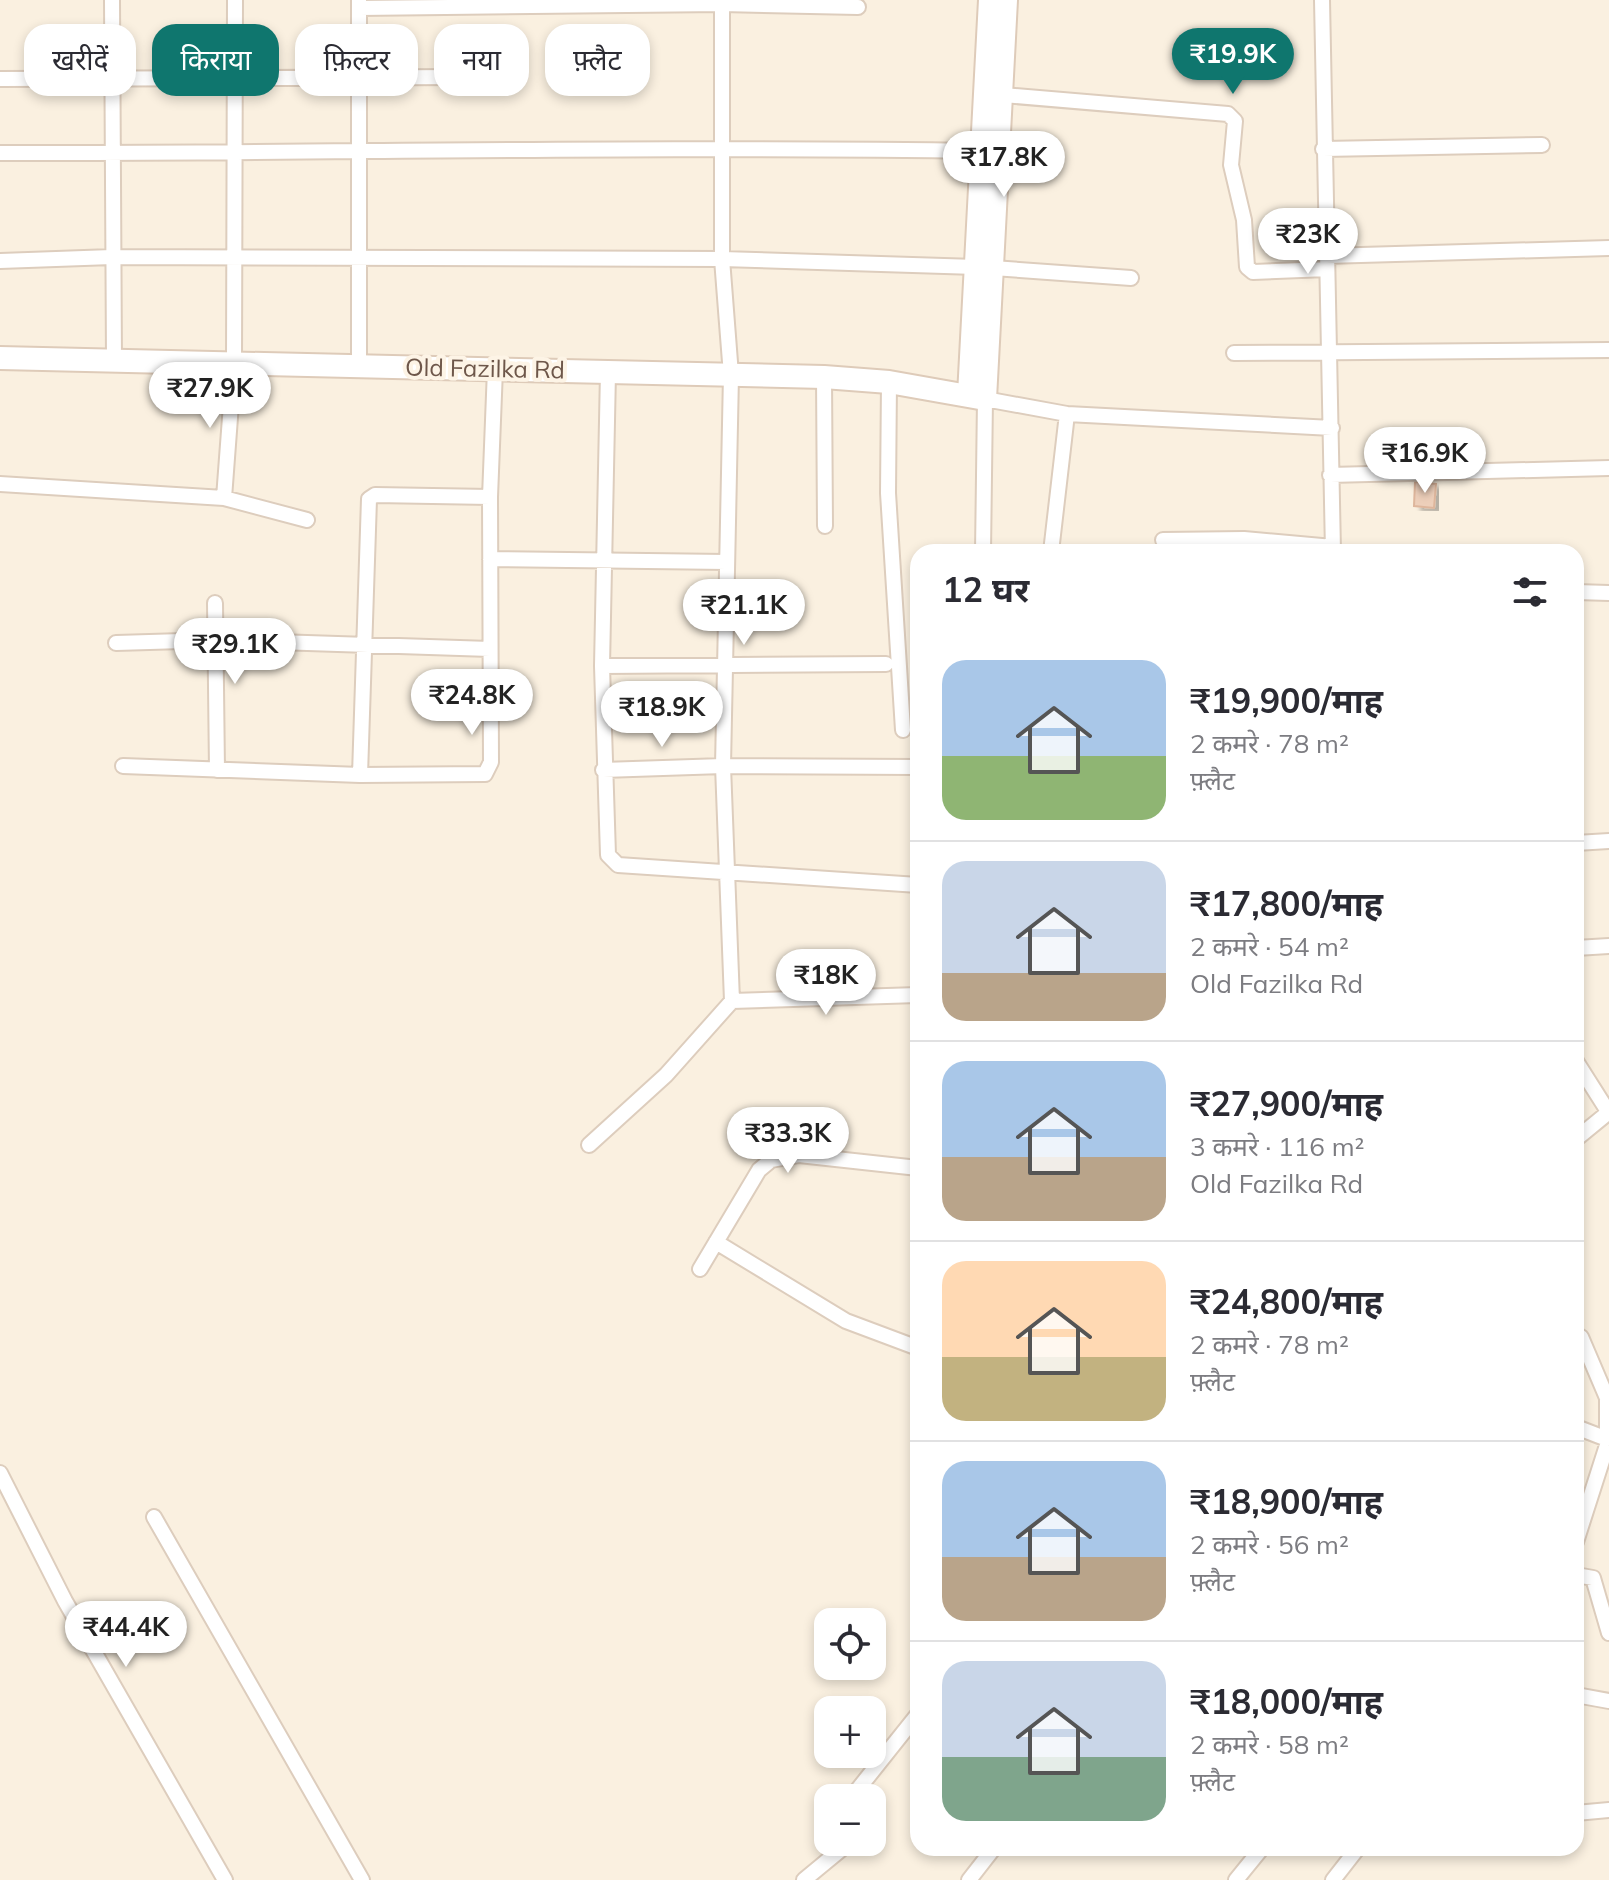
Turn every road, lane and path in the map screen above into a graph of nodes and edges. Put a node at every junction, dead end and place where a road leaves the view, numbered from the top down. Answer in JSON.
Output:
{"nodes":[{"id":1,"x":112,"y":0,"type":"edge"},
{"id":2,"x":235,"y":0,"type":"edge"},
{"id":3,"x":990,"y":0,"type":"edge"},
{"id":4,"x":1006,"y":0,"type":"edge"},
{"id":5,"x":1322,"y":0,"type":"edge"},
{"id":6,"x":722,"y":2,"type":"edge"},
{"id":7,"x":359,"y":4,"type":"edge"},
{"id":8,"x":858,"y":7,"type":"dead end"},
{"id":9,"x":112,"y":24,"type":"edge"},
{"id":10,"x":235,"y":24,"type":"edge"},
{"id":11,"x":0,"y":79,"type":"edge"},
{"id":12,"x":24,"y":79,"type":"edge"},
{"id":13,"x":1003,"y":95,"type":"junction"},
{"id":14,"x":111,"y":96,"type":"edge"},
{"id":15,"x":235,"y":96,"type":"edge"},
{"id":16,"x":359,"y":96,"type":"edge"},
{"id":17,"x":1542,"y":145,"type":"dead end"},
{"id":18,"x":722,"y":147,"type":"junction"},
{"id":19,"x":1323,"y":149,"type":"junction"},
{"id":20,"x":357,"y":151,"type":"junction"},
{"id":21,"x":0,"y":153,"type":"edge"},
{"id":22,"x":110,"y":153,"type":"junction"},
{"id":23,"x":234,"y":155,"type":"junction"},
{"id":24,"x":989,"y":166,"type":"junction"},
{"id":25,"x":1609,"y":248,"type":"edge"},
{"id":26,"x":112,"y":257,"type":"junction"},
{"id":27,"x":234,"y":259,"type":"junction"},
{"id":28,"x":357,"y":259,"type":"junction"},
{"id":29,"x":722,"y":259,"type":"junction"},
{"id":30,"x":0,"y":261,"type":"edge"},
{"id":31,"x":1326,"y":262,"type":"junction"},
{"id":32,"x":985,"y":267,"type":"junction"},
{"id":33,"x":1131,"y":278,"type":"dead end"},
{"id":34,"x":1609,"y":350,"type":"edge"},
{"id":35,"x":1234,"y":353,"type":"dead end"},
{"id":36,"x":1329,"y":355,"type":"junction"},
{"id":37,"x":0,"y":358,"type":"edge"},
{"id":38,"x":114,"y":361,"type":"junction"},
{"id":39,"x":234,"y":364,"type":"junction"},
{"id":40,"x":359,"y":366,"type":"junction"},
{"id":41,"x":495,"y":369,"type":"junction"},
{"id":42,"x":608,"y":372,"type":"junction"},
{"id":43,"x":731,"y":375,"type":"junction"},
{"id":44,"x":824,"y":377,"type":"junction"},
{"id":45,"x":889,"y":382,"type":"junction"},
{"id":46,"x":977,"y":397,"type":"junction"},
{"id":47,"x":1067,"y":414,"type":"junction"},
{"id":48,"x":1332,"y":428,"type":"junction"},
{"id":49,"x":1609,"y":468,"type":"edge"},
{"id":50,"x":1330,"y":475,"type":"junction"},
{"id":51,"x":0,"y":484,"type":"edge"},
{"id":52,"x":490,"y":497,"type":"junction"},
{"id":53,"x":224,"y":498,"type":"junction"},
{"id":54,"x":307,"y":520,"type":"dead end"},
{"id":55,"x":825,"y":526,"type":"dead end"},
{"id":56,"x":1163,"y":540,"type":"dead end"},
{"id":57,"x":983,"y":544,"type":"edge"},
{"id":58,"x":1052,"y":544,"type":"edge"},
{"id":59,"x":1281,"y":544,"type":"edge"},
{"id":60,"x":1333,"y":544,"type":"edge"},
{"id":61,"x":490,"y":559,"type":"junction"},
{"id":62,"x":604,"y":559,"type":"junction"},
{"id":63,"x":727,"y":562,"type":"junction"},
{"id":64,"x":1584,"y":592,"type":"edge"},
{"id":65,"x":1609,"y":593,"type":"edge"},
{"id":66,"x":215,"y":603,"type":"dead end"},
{"id":67,"x":216,"y":640,"type":"junction"},
{"id":68,"x":116,"y":643,"type":"dead end"},
{"id":69,"x":364,"y":644,"type":"junction"},
{"id":70,"x":490,"y":649,"type":"junction"},
{"id":71,"x":886,"y":664,"type":"dead end"},
{"id":72,"x":602,"y":666,"type":"junction"},
{"id":73,"x":724,"y":666,"type":"junction"},
{"id":74,"x":903,"y":730,"type":"dead end"},
{"id":75,"x":123,"y":766,"type":"dead end"},
{"id":76,"x":723,"y":766,"type":"junction"},
{"id":77,"x":910,"y":767,"type":"edge"},
{"id":78,"x":217,"y":770,"type":"junction"},
{"id":79,"x":603,"y":770,"type":"junction"},
{"id":80,"x":360,"y":775,"type":"junction"},
{"id":81,"x":1609,"y":841,"type":"edge"},
{"id":82,"x":1584,"y":843,"type":"edge"},
{"id":83,"x":728,"y":872,"type":"junction"},
{"id":84,"x":910,"y":884,"type":"edge"},
{"id":85,"x":1609,"y":946,"type":"edge"},
{"id":86,"x":1584,"y":948,"type":"edge"},
{"id":87,"x":910,"y":995,"type":"edge"},
{"id":88,"x":732,"y":1001,"type":"junction"},
{"id":89,"x":1584,"y":1073,"type":"edge"},
{"id":90,"x":1609,"y":1112,"type":"edge"},
{"id":91,"x":1584,"y":1132,"type":"edge"},
{"id":92,"x":589,"y":1145,"type":"dead end"},
{"id":93,"x":910,"y":1167,"type":"edge"},
{"id":94,"x":716,"y":1242,"type":"junction"},
{"id":95,"x":700,"y":1269,"type":"dead end"},
{"id":96,"x":1584,"y":1344,"type":"edge"},
{"id":97,"x":910,"y":1345,"type":"edge"},
{"id":98,"x":1584,"y":1430,"type":"edge"},
{"id":99,"x":1608,"y":1439,"type":"edge"},
{"id":100,"x":0,"y":1473,"type":"edge"},
{"id":101,"x":1584,"y":1516,"type":"edge"},
{"id":102,"x":154,"y":1517,"type":"dead end"},
{"id":103,"x":1584,"y":1576,"type":"edge"},
{"id":104,"x":1609,"y":1633,"type":"edge"},
{"id":105,"x":1584,"y":1696,"type":"edge"},
{"id":106,"x":1609,"y":1701,"type":"edge"},
{"id":107,"x":910,"y":1724,"type":"edge"},
{"id":108,"x":862,"y":1784,"type":"edge"},
{"id":109,"x":1609,"y":1810,"type":"edge"},
{"id":110,"x":1584,"y":1812,"type":"edge"},
{"id":111,"x":833,"y":1856,"type":"edge"},
{"id":112,"x":988,"y":1856,"type":"edge"},
{"id":113,"x":1256,"y":1856,"type":"edge"},
{"id":114,"x":1352,"y":1856,"type":"edge"},
{"id":115,"x":225,"y":1880,"type":"edge"},
{"id":116,"x":362,"y":1880,"type":"edge"},
{"id":117,"x":804,"y":1880,"type":"edge"},
{"id":118,"x":969,"y":1880,"type":"edge"},
{"id":119,"x":1236,"y":1880,"type":"edge"},
{"id":120,"x":1333,"y":1880,"type":"edge"}],
"edges":[{"from":1,"to":9,"type":"street"},
{"from":2,"to":10,"type":"street"},
{"from":3,"to":24,"type":"main road"},
{"from":4,"to":13,"type":"main road"},
{"from":5,"to":19,"type":"street"},
{"from":6,"to":7,"type":"street"},
{"from":6,"to":8,"type":"street"},
{"from":6,"to":18,"type":"street"},
{"from":11,"to":12,"type":"street"},
{"from":13,"to":24,"type":"main road"},
{"from":13,"to":31,"type":"street"},
{"from":14,"to":22,"type":"street"},
{"from":15,"to":23,"type":"street"},
{"from":16,"to":20,"type":"street"},
{"from":17,"to":19,"type":"street"},
{"from":18,"to":20,"type":"street"},
{"from":18,"to":24,"type":"street"},
{"from":18,"to":29,"type":"street"},
{"from":19,"to":31,"type":"street"},
{"from":20,"to":23,"type":"street"},
{"from":20,"to":28,"type":"street"},
{"from":21,"to":22,"type":"street"},
{"from":22,"to":23,"type":"street"},
{"from":22,"to":26,"type":"street"},
{"from":23,"to":27,"type":"street"},
{"from":24,"to":32,"type":"main road"},
{"from":25,"to":31,"type":"street"},
{"from":26,"to":27,"type":"street"},
{"from":26,"to":30,"type":"street"},
{"from":26,"to":38,"type":"street"},
{"from":27,"to":28,"type":"street"},
{"from":27,"to":39,"type":"street"},
{"from":28,"to":29,"type":"street"},
{"from":28,"to":40,"type":"street"},
{"from":29,"to":32,"type":"street"},
{"from":29,"to":43,"type":"street"},
{"from":31,"to":36,"type":"street"},
{"from":32,"to":33,"type":"street"},
{"from":32,"to":46,"type":"main road"},
{"from":34,"to":36,"type":"street"},
{"from":35,"to":36,"type":"street"},
{"from":36,"to":48,"type":"street"},
{"from":37,"to":38,"type":"main road","name":"Old Fazilka Rd"},
{"from":38,"to":39,"type":"main road","name":"Old Fazilka Rd"},
{"from":39,"to":40,"type":"main road","name":"Old Fazilka Rd"},
{"from":39,"to":53,"type":"street"},
{"from":40,"to":41,"type":"main road","name":"Old Fazilka Rd"},
{"from":41,"to":42,"type":"main road","name":"Old Fazilka Rd"},
{"from":41,"to":52,"type":"street"},
{"from":42,"to":43,"type":"main road","name":"Old Fazilka Rd"},
{"from":42,"to":62,"type":"street"},
{"from":43,"to":44,"type":"main road","name":"Old Fazilka Rd"},
{"from":43,"to":63,"type":"street"},
{"from":44,"to":45,"type":"main road","name":"Old Fazilka Rd"},
{"from":44,"to":55,"type":"street"},
{"from":45,"to":46,"type":"main road","name":"Old Fazilka Rd"},
{"from":45,"to":74,"type":"street"},
{"from":46,"to":47,"type":"street"},
{"from":46,"to":57,"type":"street"},
{"from":47,"to":48,"type":"street"},
{"from":47,"to":58,"type":"street"},
{"from":48,"to":50,"type":"street"},
{"from":49,"to":50,"type":"street"},
{"from":50,"to":60,"type":"street"},
{"from":51,"to":53,"type":"street"},
{"from":52,"to":61,"type":"street"},
{"from":52,"to":69,"type":"street"},
{"from":53,"to":54,"type":"street"},
{"from":56,"to":59,"type":"street"},
{"from":61,"to":62,"type":"street"},
{"from":61,"to":70,"type":"street"},
{"from":62,"to":63,"type":"street"},
{"from":62,"to":72,"type":"street"},
{"from":63,"to":73,"type":"street"},
{"from":64,"to":65,"type":"street"},
{"from":66,"to":67,"type":"street"},
{"from":67,"to":68,"type":"street"},
{"from":67,"to":69,"type":"street"},
{"from":67,"to":78,"type":"street"},
{"from":69,"to":70,"type":"street"},
{"from":69,"to":80,"type":"street"},
{"from":70,"to":80,"type":"street"},
{"from":71,"to":73,"type":"street"},
{"from":72,"to":73,"type":"street"},
{"from":72,"to":79,"type":"street"},
{"from":73,"to":76,"type":"street"},
{"from":75,"to":78,"type":"street"},
{"from":76,"to":77,"type":"street"},
{"from":76,"to":79,"type":"street"},
{"from":76,"to":83,"type":"street"},
{"from":78,"to":80,"type":"street"},
{"from":79,"to":83,"type":"street"},
{"from":81,"to":82,"type":"street"},
{"from":83,"to":84,"type":"street"},
{"from":83,"to":88,"type":"street"},
{"from":85,"to":86,"type":"street"},
{"from":87,"to":88,"type":"street"},
{"from":88,"to":92,"type":"street"},
{"from":89,"to":90,"type":"street"},
{"from":90,"to":91,"type":"street"},
{"from":93,"to":94,"type":"street"},
{"from":94,"to":95,"type":"street"},
{"from":94,"to":97,"type":"street"},
{"from":96,"to":99,"type":"street"},
{"from":98,"to":99,"type":"street"},
{"from":99,"to":101,"type":"street"},
{"from":100,"to":115,"type":"street"},
{"from":102,"to":116,"type":"street"},
{"from":103,"to":104,"type":"street"},
{"from":105,"to":106,"type":"street"},
{"from":107,"to":108,"type":"street"},
{"from":109,"to":110,"type":"street"},
{"from":111,"to":117,"type":"street"},
{"from":112,"to":118,"type":"street"},
{"from":113,"to":119,"type":"street"},
{"from":114,"to":120,"type":"street"}]}
